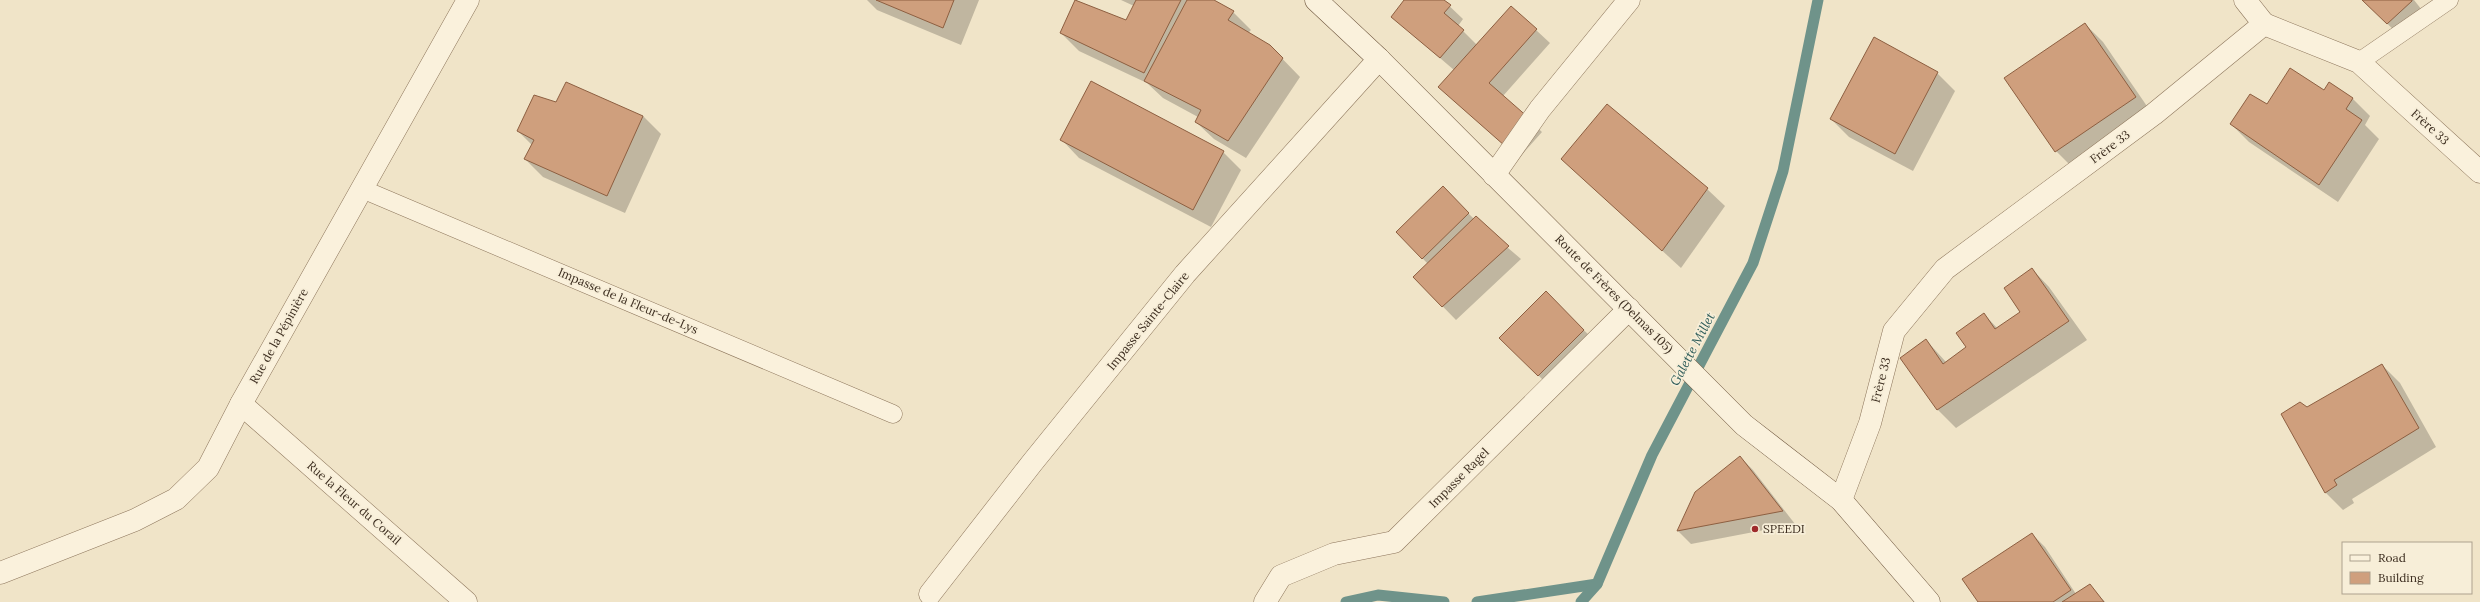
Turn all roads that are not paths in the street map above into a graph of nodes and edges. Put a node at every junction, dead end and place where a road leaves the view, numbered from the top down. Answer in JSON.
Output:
{"nodes":[{"id":1,"x":468,"y":0,"type":"edge"},
{"id":2,"x":1316,"y":0,"type":"edge"},
{"id":3,"x":1629,"y":0,"type":"edge"},
{"id":4,"x":2245,"y":0,"type":"edge"},
{"id":5,"x":2449,"y":0,"type":"edge"},
{"id":6,"x":2264,"y":24,"type":"junction"},
{"id":7,"x":1379,"y":60,"type":"junction"},
{"id":8,"x":2359,"y":62,"type":"junction"},
{"id":9,"x":2480,"y":172,"type":"edge"},
{"id":10,"x":1494,"y":175,"type":"junction"},
{"id":11,"x":362,"y":189,"type":"junction"},
{"id":12,"x":1629,"y":309,"type":"junction"},
{"id":13,"x":241,"y":404,"type":"junction"},
{"id":14,"x":893,"y":414,"type":"dead end"},
{"id":15,"x":1841,"y":500,"type":"junction"},
{"id":16,"x":0,"y":573,"type":"edge"},
{"id":17,"x":930,"y":594,"type":"dead end"},
{"id":18,"x":466,"y":602,"type":"edge"},
{"id":19,"x":1265,"y":602,"type":"edge"},
{"id":20,"x":1930,"y":602,"type":"edge"}],
"edges":[{"from":1,"to":11,"type":"street","name":"Rue de la Pépinière"},
{"from":2,"to":7,"type":"street","name":"Route de Frères (Delmas 105)"},
{"from":3,"to":10,"type":"street"},
{"from":4,"to":6,"type":"street"},
{"from":5,"to":8,"type":"lane"},
{"from":6,"to":8,"type":"street","name":"Frère 33"},
{"from":6,"to":15,"type":"street","name":"Frère 33"},
{"from":7,"to":10,"type":"street","name":"Route de Frères (Delmas 105)"},
{"from":7,"to":17,"type":"street","name":"Impasse Sainte-Claire"},
{"from":8,"to":9,"type":"street","name":"Frère 33"},
{"from":10,"to":12,"type":"street","name":"Route de Frères (Delmas 105)"},
{"from":11,"to":13,"type":"street","name":"Rue de la Pépinière"},
{"from":11,"to":14,"type":"lane","name":"Impasse de la Fleur-de-Lys"},
{"from":12,"to":15,"type":"street","name":"Route de Frères (Delmas 105)"},
{"from":12,"to":19,"type":"street","name":"Impasse Ragel"},
{"from":13,"to":16,"type":"street","name":"Rue de la Pépinière"},
{"from":13,"to":18,"type":"street","name":"Rue la Fleur du Corail"},
{"from":15,"to":20,"type":"street","name":"Route de Frères (Delmas 105)"}]}
